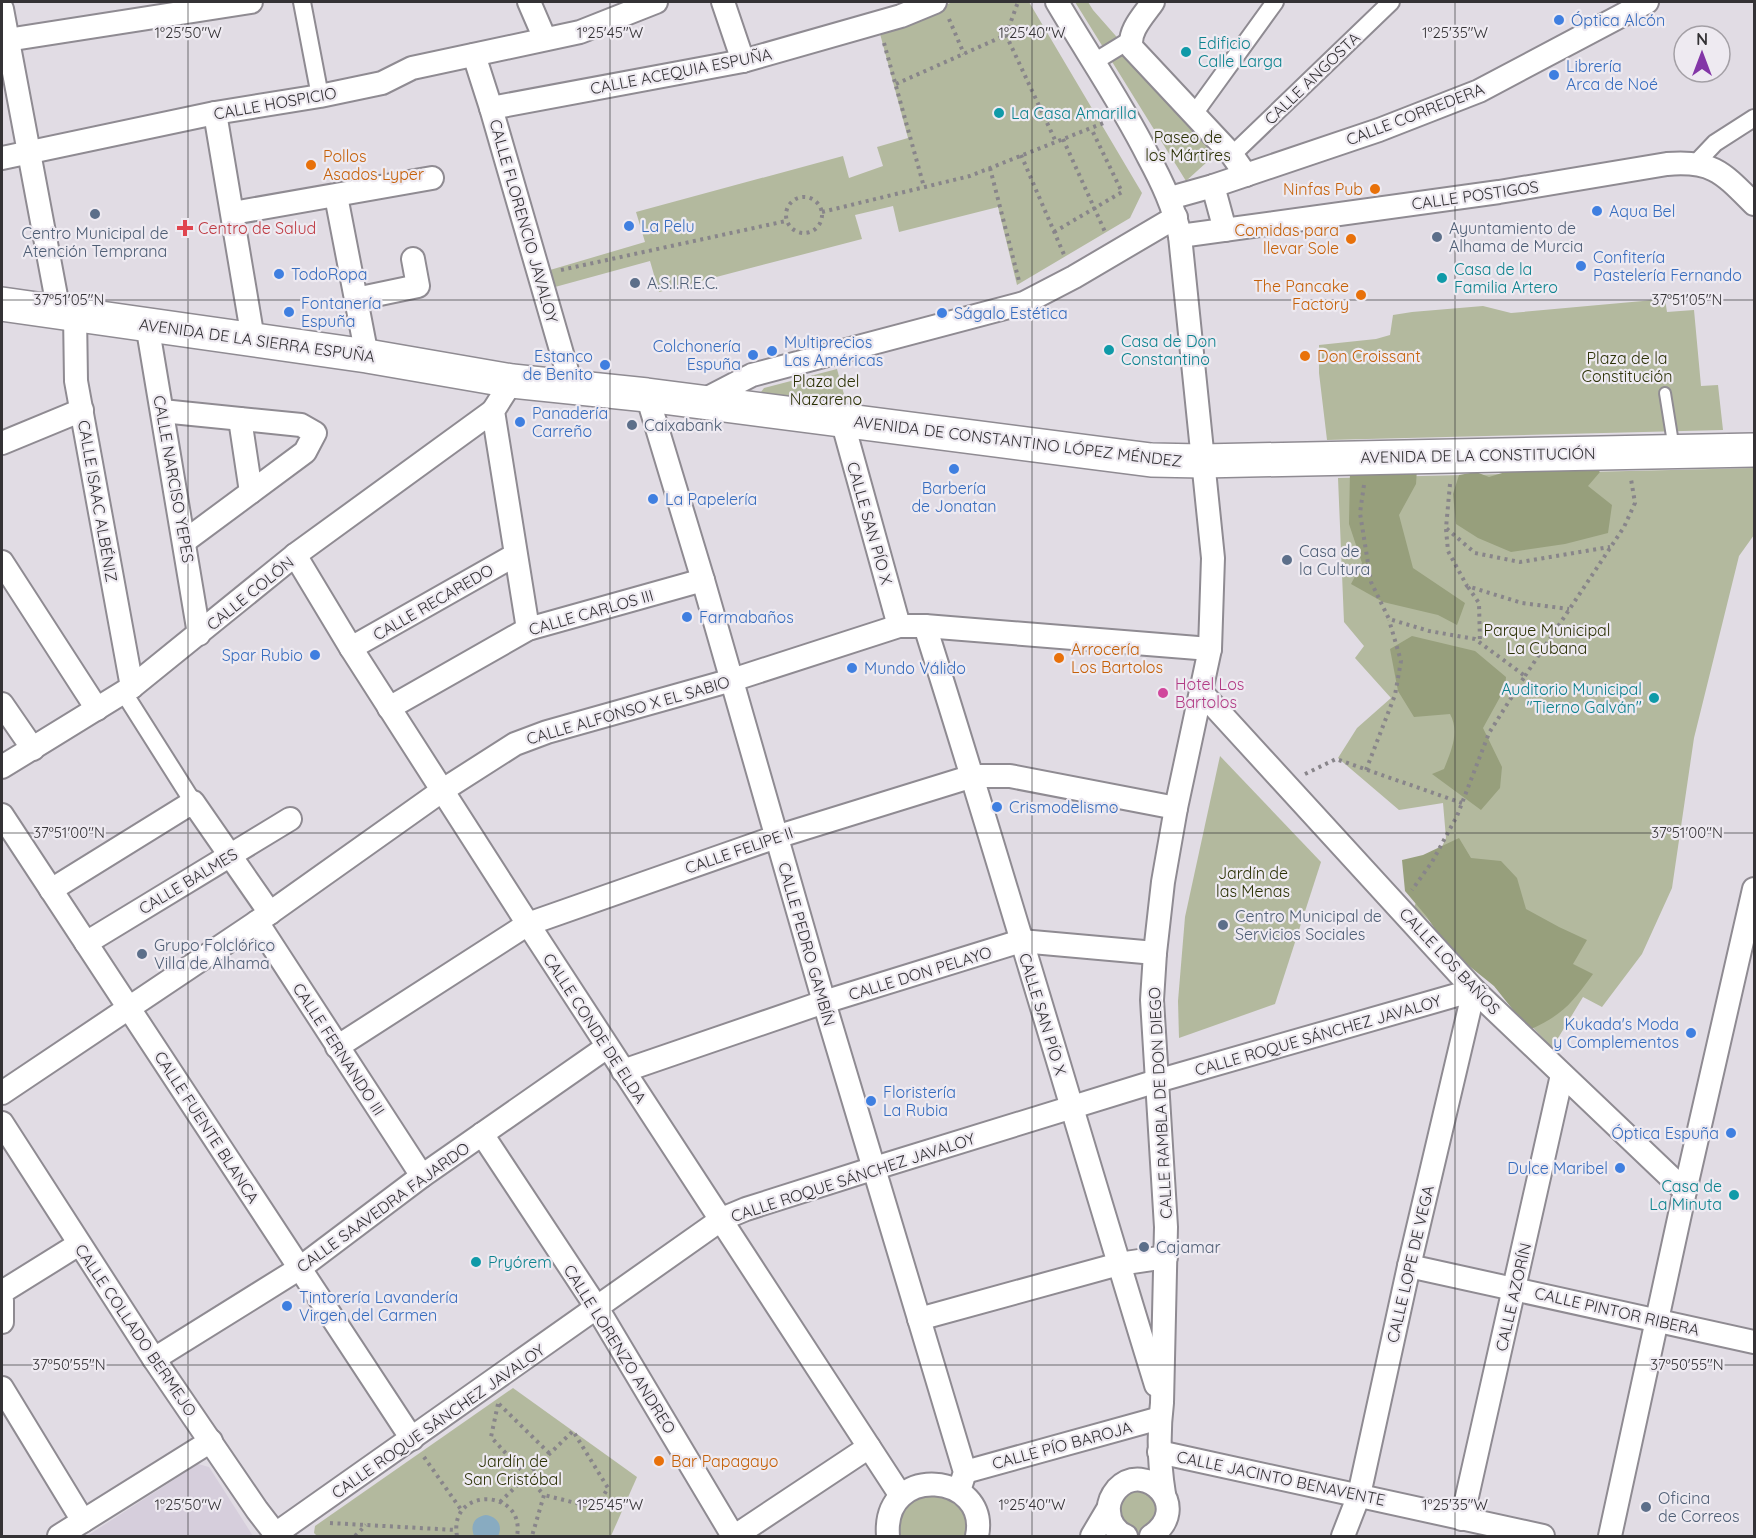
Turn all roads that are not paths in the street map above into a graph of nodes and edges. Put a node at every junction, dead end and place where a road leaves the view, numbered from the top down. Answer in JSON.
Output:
{"nodes":[{"id":1,"x":251,"y":2,"type":"edge"},
{"id":2,"x":302,"y":2,"type":"edge"},
{"id":3,"x":529,"y":2,"type":"edge"},
{"id":4,"x":656,"y":2,"type":"edge"},
{"id":5,"x":723,"y":2,"type":"edge"},
{"id":6,"x":1057,"y":2,"type":"edge"},
{"id":7,"x":1153,"y":2,"type":"edge"},
{"id":8,"x":1275,"y":2,"type":"edge"},
{"id":9,"x":1391,"y":2,"type":"edge"},
{"id":10,"x":1647,"y":2,"type":"edge"},
{"id":11,"x":941,"y":8,"type":"edge"},
{"id":12,"x":2,"y":9,"type":"edge"},
{"id":13,"x":898,"y":9,"type":"edge"},
{"id":14,"x":545,"y":39,"type":"junction"},
{"id":15,"x":7,"y":40,"type":"junction"},
{"id":16,"x":1130,"y":40,"type":"junction"},
{"id":17,"x":474,"y":55,"type":"junction"},
{"id":18,"x":743,"y":61,"type":"junction"},
{"id":19,"x":1094,"y":62,"type":"junction"},
{"id":20,"x":320,"y":96,"type":"junction"},
{"id":21,"x":491,"y":108,"type":"junction"},
{"id":22,"x":215,"y":113,"type":"junction"},
{"id":23,"x":1194,"y":114,"type":"junction"},
{"id":24,"x":1755,"y":118,"type":"edge"},
{"id":25,"x":30,"y":153,"type":"junction"},
{"id":26,"x":1232,"y":155,"type":"junction"},
{"id":27,"x":2,"y":158,"type":"edge"},
{"id":28,"x":1696,"y":163,"type":"junction"},
{"id":29,"x":1246,"y":175,"type":"junction"},
{"id":30,"x":432,"y":178,"type":"dead end"},
{"id":31,"x":1213,"y":186,"type":"junction"},
{"id":32,"x":336,"y":196,"type":"junction"},
{"id":33,"x":1755,"y":204,"type":"edge"},
{"id":34,"x":233,"y":213,"type":"junction"},
{"id":35,"x":1176,"y":217,"type":"junction"},
{"id":36,"x":1225,"y":230,"type":"junction"},
{"id":37,"x":413,"y":259,"type":"dead end"},
{"id":38,"x":357,"y":299,"type":"junction"},
{"id":39,"x":2,"y":304,"type":"edge"},
{"id":40,"x":67,"y":313,"type":"junction"},
{"id":41,"x":147,"y":324,"type":"junction"},
{"id":42,"x":253,"y":339,"type":"junction"},
{"id":43,"x":367,"y":356,"type":"junction"},
{"id":44,"x":512,"y":381,"type":"junction"},
{"id":45,"x":572,"y":388,"type":"junction"},
{"id":46,"x":1665,"y":393,"type":"dead end"},
{"id":47,"x":646,"y":395,"type":"junction"},
{"id":48,"x":700,"y":402,"type":"junction"},
{"id":49,"x":82,"y":410,"type":"junction"},
{"id":50,"x":162,"y":411,"type":"junction"},
{"id":51,"x":493,"y":411,"type":"junction"},
{"id":52,"x":240,"y":419,"type":"junction"},
{"id":53,"x":842,"y":420,"type":"junction"},
{"id":54,"x":2,"y":443,"type":"edge"},
{"id":55,"x":1755,"y":450,"type":"edge"},
{"id":56,"x":1674,"y":452,"type":"junction"},
{"id":57,"x":1202,"y":461,"type":"junction"},
{"id":58,"x":251,"y":492,"type":"junction"},
{"id":59,"x":185,"y":541,"type":"junction"},
{"id":60,"x":295,"y":555,"type":"junction"},
{"id":61,"x":515,"y":555,"type":"junction"},
{"id":62,"x":2,"y":562,"type":"edge"},
{"id":63,"x":703,"y":579,"type":"junction"},
{"id":64,"x":899,"y":626,"type":"junction"},
{"id":65,"x":925,"y":626,"type":"junction"},
{"id":66,"x":528,"y":629,"type":"junction"},
{"id":67,"x":199,"y":634,"type":"junction"},
{"id":68,"x":351,"y":648,"type":"junction"},
{"id":69,"x":1210,"y":649,"type":"junction"},
{"id":70,"x":732,"y":680,"type":"junction"},
{"id":71,"x":128,"y":690,"type":"junction"},
{"id":72,"x":1202,"y":693,"type":"junction"},
{"id":73,"x":2,"y":704,"type":"edge"},
{"id":74,"x":389,"y":708,"type":"junction"},
{"id":75,"x":98,"y":709,"type":"junction"},
{"id":76,"x":33,"y":749,"type":"junction"},
{"id":77,"x":2,"y":767,"type":"edge"},
{"id":78,"x":973,"y":776,"type":"junction"},
{"id":79,"x":442,"y":790,"type":"junction"},
{"id":80,"x":193,"y":802,"type":"junction"},
{"id":81,"x":1176,"y":808,"type":"junction"},
{"id":82,"x":2,"y":815,"type":"edge"},
{"id":83,"x":290,"y":819,"type":"dead end"},
{"id":84,"x":776,"y":837,"type":"junction"},
{"id":85,"x":230,"y":856,"type":"junction"},
{"id":86,"x":1755,"y":889,"type":"edge"},
{"id":87,"x":51,"y":890,"type":"junction"},
{"id":88,"x":263,"y":918,"type":"junction"},
{"id":89,"x":528,"y":924,"type":"junction"},
{"id":90,"x":1021,"y":941,"type":"junction"},
{"id":91,"x":86,"y":943,"type":"junction"},
{"id":92,"x":1155,"y":952,"type":"junction"},
{"id":93,"x":1747,"y":959,"type":"edge"},
{"id":94,"x":1474,"y":990,"type":"junction"},
{"id":95,"x":824,"y":1002,"type":"junction"},
{"id":96,"x":129,"y":1008,"type":"junction"},
{"id":97,"x":337,"y":1047,"type":"junction"},
{"id":98,"x":607,"y":1047,"type":"junction"},
{"id":99,"x":623,"y":1071,"type":"junction"},
{"id":100,"x":1562,"y":1075,"type":"junction"},
{"id":101,"x":1157,"y":1081,"type":"junction"},
{"id":102,"x":2,"y":1093,"type":"edge"},
{"id":103,"x":1072,"y":1108,"type":"junction"},
{"id":104,"x":2,"y":1123,"type":"edge"},
{"id":105,"x":482,"y":1134,"type":"junction"},
{"id":106,"x":875,"y":1168,"type":"junction"},
{"id":107,"x":422,"y":1176,"type":"junction"},
{"id":108,"x":1685,"y":1191,"type":"junction"},
{"id":109,"x":722,"y":1219,"type":"junction"},
{"id":110,"x":79,"y":1244,"type":"junction"},
{"id":111,"x":1166,"y":1257,"type":"junction"},
{"id":112,"x":1119,"y":1264,"type":"junction"},
{"id":113,"x":1409,"y":1266,"type":"junction"},
{"id":114,"x":300,"y":1268,"type":"junction"},
{"id":115,"x":1515,"y":1288,"type":"junction"},
{"id":116,"x":2,"y":1292,"type":"edge"},
{"id":117,"x":2,"y":1301,"type":"edge"},
{"id":118,"x":597,"y":1308,"type":"junction"},
{"id":119,"x":919,"y":1319,"type":"junction"},
{"id":120,"x":1657,"y":1321,"type":"junction"},
{"id":121,"x":2,"y":1322,"type":"edge"},
{"id":122,"x":1755,"y":1342,"type":"edge"},
{"id":123,"x":154,"y":1359,"type":"junction"},
{"id":124,"x":2,"y":1388,"type":"edge"},
{"id":125,"x":1160,"y":1416,"type":"junction"},
{"id":126,"x":412,"y":1440,"type":"junction"},
{"id":127,"x":211,"y":1441,"type":"junction"},
{"id":128,"x":869,"y":1447,"type":"junction"},
{"id":129,"x":1159,"y":1452,"type":"junction"},
{"id":130,"x":1131,"y":1481,"type":"junction"},
{"id":131,"x":962,"y":1482,"type":"junction"},
{"id":132,"x":1164,"y":1494,"type":"junction"},
{"id":133,"x":1359,"y":1495,"type":"junction"},
{"id":134,"x":901,"y":1496,"type":"junction"},
{"id":135,"x":1108,"y":1509,"type":"junction"},
{"id":136,"x":1462,"y":1519,"type":"junction"},
{"id":137,"x":83,"y":1521,"type":"junction"},
{"id":138,"x":1484,"y":1531,"type":"edge"},
{"id":139,"x":1162,"y":1532,"type":"edge"},
{"id":140,"x":983,"y":1534,"type":"edge"},
{"id":141,"x":59,"y":1536,"type":"edge"},
{"id":142,"x":275,"y":1536,"type":"edge"},
{"id":143,"x":734,"y":1536,"type":"edge"},
{"id":144,"x":888,"y":1536,"type":"edge"},
{"id":145,"x":1092,"y":1536,"type":"edge"},
{"id":146,"x":1122,"y":1536,"type":"edge"},
{"id":147,"x":1343,"y":1536,"type":"edge"},
{"id":148,"x":1543,"y":1536,"type":"edge"},
{"id":149,"x":1610,"y":1536,"type":"edge"}],
"edges":[{"from":1,"to":15,"type":"street"},
{"from":2,"to":20,"type":"street"},
{"from":3,"to":14,"type":"street"},
{"from":4,"to":14,"type":"street","name":"CALLE HOSPICIO"},
{"from":5,"to":18,"type":"street"},
{"from":6,"to":19,"type":"street"},
{"from":7,"to":16,"type":"street"},
{"from":8,"to":23,"type":"street"},
{"from":9,"to":26,"type":"street","name":"CALLE ANGOSTA"},
{"from":10,"to":29,"type":"street","name":"CALLE CORREDERA"},
{"from":11,"to":13,"type":"street","name":"CALLE ACEQUIA ESPUÑA"},
{"from":12,"to":15,"type":"street","name":"CALLE ISAAC ALBÉNIZ"},
{"from":13,"to":18,"type":"street","name":"CALLE ACEQUIA ESPUÑA"},
{"from":14,"to":17,"type":"street","name":"CALLE HOSPICIO"},
{"from":15,"to":25,"type":"street","name":"CALLE ISAAC ALBÉNIZ"},
{"from":16,"to":19,"type":"street"},
{"from":16,"to":23,"type":"street"},
{"from":17,"to":20,"type":"street","name":"CALLE HOSPICIO"},
{"from":17,"to":21,"type":"street","name":"CALLE FLORENCIO JAVALOY"},
{"from":18,"to":21,"type":"street","name":"CALLE ACEQUIA ESPUÑA"},
{"from":19,"to":35,"type":"street"},
{"from":20,"to":22,"type":"street","name":"CALLE HOSPICIO"},
{"from":21,"to":45,"type":"street","name":"CALLE FLORENCIO JAVALOY"},
{"from":22,"to":25,"type":"street","name":"CALLE HOSPICIO"},
{"from":22,"to":34,"type":"street"},
{"from":23,"to":26,"type":"street"},
{"from":24,"to":28,"type":"street"},
{"from":25,"to":27,"type":"street","name":"CALLE HOSPICIO"},
{"from":25,"to":40,"type":"street","name":"CALLE ISAAC ALBÉNIZ"},
{"from":26,"to":29,"type":"street"},
{"from":28,"to":33,"type":"street"},
{"from":28,"to":36,"type":"street","name":"CALLE POSTIGOS"},
{"from":29,"to":31,"type":"street","name":"CALLE CORREDERA"},
{"from":30,"to":32,"type":"street"},
{"from":31,"to":35,"type":"street","name":"CALLE CORREDERA"},
{"from":31,"to":36,"type":"street"},
{"from":32,"to":34,"type":"street"},
{"from":32,"to":38,"type":"street"},
{"from":34,"to":42,"type":"street"},
{"from":35,"to":36,"type":"street","name":"CALLE POSTIGOS"},
{"from":35,"to":48,"type":"street"},
{"from":35,"to":57,"type":"street","name":"CALLE RAMBLA DE DON DIEGO"},
{"from":37,"to":38,"type":"street"},
{"from":38,"to":43,"type":"street"},
{"from":39,"to":40,"type":"main road","name":"AVENIDA DE LA SIERRA ESPUÑA"},
{"from":40,"to":41,"type":"main road","name":"AVENIDA DE LA SIERRA ESPUÑA"},
{"from":40,"to":49,"type":"street","name":"CALLE ISAAC ALBÉNIZ"},
{"from":41,"to":42,"type":"main road","name":"AVENIDA DE LA SIERRA ESPUÑA"},
{"from":41,"to":50,"type":"street","name":"CALLE NARCISO YEPES"},
{"from":42,"to":43,"type":"main road","name":"AVENIDA DE LA SIERRA ESPUÑA"},
{"from":43,"to":44,"type":"main road","name":"AVENIDA DE LA SIERRA ESPUÑA"},
{"from":44,"to":45,"type":"main road","name":"AVENIDA DE CONSTANTINO LÓPEZ MÉNDEZ"},
{"from":44,"to":51,"type":"street"},
{"from":45,"to":47,"type":"main road","name":"AVENIDA DE CONSTANTINO LÓPEZ MÉNDEZ"},
{"from":46,"to":56,"type":"lane"},
{"from":47,"to":48,"type":"main road","name":"AVENIDA DE CONSTANTINO LÓPEZ MÉNDEZ"},
{"from":47,"to":63,"type":"street","name":"CALLE PEDRO GAMBÍN"},
{"from":48,"to":53,"type":"main road","name":"AVENIDA DE CONSTANTINO LÓPEZ MÉNDEZ"},
{"from":49,"to":54,"type":"street"},
{"from":49,"to":71,"type":"street","name":"CALLE ISAAC ALBÉNIZ"},
{"from":50,"to":52,"type":"street"},
{"from":50,"to":59,"type":"street","name":"CALLE NARCISO YEPES"},
{"from":51,"to":60,"type":"street","name":"CALLE COLÓN"},
{"from":51,"to":61,"type":"street"},
{"from":52,"to":58,"type":"street"},
{"from":52,"to":58,"type":"street"},
{"from":53,"to":57,"type":"main road","name":"AVENIDA DE CONSTANTINO LÓPEZ MÉNDEZ"},
{"from":53,"to":64,"type":"street","name":"CALLE SAN PÍO X"},
{"from":55,"to":56,"type":"main road","name":"AVENIDA DE LA CONSTITUCIÓN"},
{"from":56,"to":57,"type":"main road","name":"AVENIDA DE LA CONSTITUCIÓN"},
{"from":57,"to":69,"type":"street","name":"CALLE RAMBLA DE DON DIEGO"},
{"from":58,"to":59,"type":"street"},
{"from":59,"to":67,"type":"street","name":"CALLE NARCISO YEPES"},
{"from":60,"to":67,"type":"street","name":"CALLE COLÓN"},
{"from":60,"to":68,"type":"street","name":"CALLE CONDE DE ELDA"},
{"from":61,"to":66,"type":"street"},
{"from":61,"to":68,"type":"street","name":"CALLE RECAREDO"},
{"from":62,"to":75,"type":"street"},
{"from":63,"to":66,"type":"street","name":"CALLE CARLOS III"},
{"from":63,"to":70,"type":"street","name":"CALLE PEDRO GAMBÍN"},
{"from":64,"to":65,"type":"street","name":"CALLE ALFONSO X EL SABIO"},
{"from":64,"to":70,"type":"street","name":"CALLE ALFONSO X EL SABIO"},
{"from":65,"to":69,"type":"street","name":"CALLE ALFONSO X EL SABIO"},
{"from":65,"to":78,"type":"street","name":"CALLE SAN PÍO X"},
{"from":66,"to":74,"type":"street","name":"CALLE CARLOS III"},
{"from":67,"to":71,"type":"street","name":"CALLE COLÓN"},
{"from":68,"to":74,"type":"street","name":"CALLE CONDE DE ELDA"},
{"from":69,"to":72,"type":"street","name":"CALLE RAMBLA DE DON DIEGO"},
{"from":70,"to":79,"type":"street","name":"CALLE ALFONSO X EL SABIO"},
{"from":70,"to":84,"type":"street","name":"CALLE PEDRO GAMBÍN"},
{"from":71,"to":75,"type":"street","name":"CALLE COLÓN"},
{"from":71,"to":80,"type":"street"},
{"from":72,"to":81,"type":"street","name":"CALLE RAMBLA DE DON DIEGO"},
{"from":72,"to":94,"type":"street","name":"CALLE LOS BAÑOS"},
{"from":73,"to":76,"type":"street"},
{"from":74,"to":79,"type":"street","name":"CALLE CONDE DE ELDA"},
{"from":75,"to":76,"type":"street","name":"CALLE COLÓN"},
{"from":76,"to":77,"type":"street","name":"CALLE COLÓN"},
{"from":78,"to":81,"type":"street","name":"CALLE FELIPE II"},
{"from":78,"to":84,"type":"street","name":"CALLE FELIPE II"},
{"from":78,"to":90,"type":"street","name":"CALLE SAN PÍO X"},
{"from":79,"to":88,"type":"street","name":"CALLE ALFONSO X EL SABIO"},
{"from":79,"to":89,"type":"street","name":"CALLE CONDE DE ELDA"},
{"from":80,"to":85,"type":"street","name":"CALLE FERNANDO III"},
{"from":80,"to":87,"type":"street"},
{"from":81,"to":92,"type":"street","name":"CALLE RAMBLA DE DON DIEGO"},
{"from":82,"to":87,"type":"street","name":"CALLE FUENTE BLANCA"},
{"from":83,"to":85,"type":"street","name":"CALLE BALMES"},
{"from":84,"to":89,"type":"street","name":"CALLE FELIPE II"},
{"from":84,"to":95,"type":"street","name":"CALLE PEDRO GAMBÍN"},
{"from":85,"to":88,"type":"street","name":"CALLE FERNANDO III"},
{"from":85,"to":91,"type":"street","name":"CALLE BALMES"},
{"from":86,"to":93,"type":"street"},
{"from":87,"to":91,"type":"street","name":"CALLE FUENTE BLANCA"},
{"from":88,"to":96,"type":"street","name":"CALLE ALFONSO X EL SABIO"},
{"from":88,"to":97,"type":"street","name":"CALLE FERNANDO III"},
{"from":89,"to":97,"type":"street","name":"CALLE FELIPE II"},
{"from":89,"to":98,"type":"street","name":"CALLE CONDE DE ELDA"},
{"from":90,"to":92,"type":"street","name":"CALLE DON PELAYO"},
{"from":90,"to":95,"type":"street","name":"CALLE DON PELAYO"},
{"from":90,"to":103,"type":"street","name":"CALLE SAN PÍO X"},
{"from":91,"to":96,"type":"street","name":"CALLE FUENTE BLANCA"},
{"from":92,"to":101,"type":"street","name":"CALLE RAMBLA DE DON DIEGO"},
{"from":93,"to":108,"type":"street"},
{"from":94,"to":100,"type":"street","name":"CALLE LOS BAÑOS"},
{"from":94,"to":101,"type":"street","name":"CALLE ROQUE SÁNCHEZ JAVALOY"},
{"from":94,"to":113,"type":"street","name":"CALLE LOPE DE VEGA"},
{"from":95,"to":99,"type":"street","name":"CALLE DON PELAYO"},
{"from":95,"to":106,"type":"street","name":"CALLE PEDRO GAMBÍN"},
{"from":96,"to":102,"type":"street","name":"CALLE ALFONSO X EL SABIO"},
{"from":96,"to":114,"type":"street","name":"CALLE FUENTE BLANCA"},
{"from":97,"to":107,"type":"street","name":"CALLE FERNANDO III"},
{"from":98,"to":99,"type":"street","name":"CALLE CONDE DE ELDA"},
{"from":98,"to":105,"type":"street","name":"CALLE SAAVEDRA FAJARDO"},
{"from":99,"to":109,"type":"street","name":"CALLE CONDE DE ELDA"},
{"from":100,"to":108,"type":"street","name":"CALLE LOS BAÑOS"},
{"from":100,"to":115,"type":"street","name":"CALLE AZORÍN"},
{"from":101,"to":103,"type":"street","name":"CALLE ROQUE SÁNCHEZ JAVALOY"},
{"from":101,"to":111,"type":"street","name":"CALLE RAMBLA DE DON DIEGO"},
{"from":103,"to":106,"type":"street","name":"CALLE ROQUE SÁNCHEZ JAVALOY"},
{"from":103,"to":112,"type":"street","name":"CALLE SAN PÍO X"},
{"from":104,"to":110,"type":"street","name":"CALLE COLLADO BERMEJO"},
{"from":105,"to":107,"type":"street","name":"CALLE SAAVEDRA FAJARDO"},
{"from":105,"to":118,"type":"street","name":"CALLE LORENZO ANDREO"},
{"from":106,"to":109,"type":"street","name":"CALLE ROQUE SÁNCHEZ JAVALOY"},
{"from":106,"to":119,"type":"street","name":"CALLE PEDRO GAMBÍN"},
{"from":107,"to":114,"type":"street","name":"CALLE SAAVEDRA FAJARDO"},
{"from":108,"to":120,"type":"street"},
{"from":109,"to":118,"type":"street","name":"CALLE ROQUE SÁNCHEZ JAVALOY"},
{"from":109,"to":128,"type":"street","name":"CALLE CONDE DE ELDA"},
{"from":110,"to":116,"type":"street"},
{"from":110,"to":123,"type":"street","name":"CALLE COLLADO BERMEJO"},
{"from":111,"to":112,"type":"street"},
{"from":111,"to":125,"type":"street","name":"CALLE RAMBLA DE DON DIEGO"},
{"from":112,"to":119,"type":"street"},
{"from":112,"to":125,"type":"street","name":"CALLE SAN PÍO X"},
{"from":113,"to":115,"type":"street","name":"CALLE PINTOR RIBERA"},
{"from":113,"to":133,"type":"street","name":"CALLE LOPE DE VEGA"},
{"from":114,"to":123,"type":"street","name":"CALLE SAAVEDRA FAJARDO"},
{"from":114,"to":126,"type":"street","name":"CALLE FUENTE BLANCA"},
{"from":115,"to":120,"type":"street","name":"CALLE PINTOR RIBERA"},
{"from":115,"to":136,"type":"street","name":"CALLE AZORÍN"},
{"from":117,"to":121,"type":"street"},
{"from":118,"to":126,"type":"street","name":"CALLE ROQUE SÁNCHEZ JAVALOY"},
{"from":118,"to":143,"type":"street","name":"CALLE LORENZO ANDREO"},
{"from":119,"to":131,"type":"street","name":"CALLE PEDRO GAMBÍN"},
{"from":120,"to":122,"type":"street","name":"CALLE PINTOR RIBERA"},
{"from":120,"to":149,"type":"street"},
{"from":123,"to":127,"type":"street","name":"CALLE COLLADO BERMEJO"},
{"from":124,"to":137,"type":"street"},
{"from":125,"to":129,"type":"street","name":"CALLE RAMBLA DE DON DIEGO"},
{"from":125,"to":130,"type":"street"},
{"from":125,"to":131,"type":"street","name":"CALLE PÍO BAROJA"},
{"from":126,"to":142,"type":"street","name":"CALLE ROQUE SÁNCHEZ JAVALOY"},
{"from":127,"to":137,"type":"street"},
{"from":127,"to":142,"type":"street","name":"CALLE COLLADO BERMEJO"},
{"from":128,"to":134,"type":"street","name":"CALLE CONDE DE ELDA"},
{"from":128,"to":143,"type":"street"},
{"from":129,"to":132,"type":"street","name":"CALLE RAMBLA DE DON DIEGO"},
{"from":129,"to":133,"type":"street","name":"CALLE JACINTO BENAVENTE"},
{"from":130,"to":132,"type":"street"},
{"from":130,"to":135,"type":"street"},
{"from":131,"to":134,"type":"street"},
{"from":131,"to":140,"type":"street","name":"CALLE PEDRO GAMBÍN"},
{"from":132,"to":139,"type":"street","name":"CALLE RAMBLA DE DON DIEGO"},
{"from":133,"to":136,"type":"street","name":"CALLE JACINTO BENAVENTE"},
{"from":133,"to":147,"type":"street","name":"CALLE LOPE DE VEGA"},
{"from":134,"to":144,"type":"street"},
{"from":135,"to":145,"type":"street"},
{"from":135,"to":146,"type":"street"},
{"from":136,"to":138,"type":"street","name":"CALLE JACINTO BENAVENTE"},
{"from":137,"to":141,"type":"street"},
{"from":138,"to":148,"type":"street","name":"CALLE JACINTO BENAVENTE"}]}
